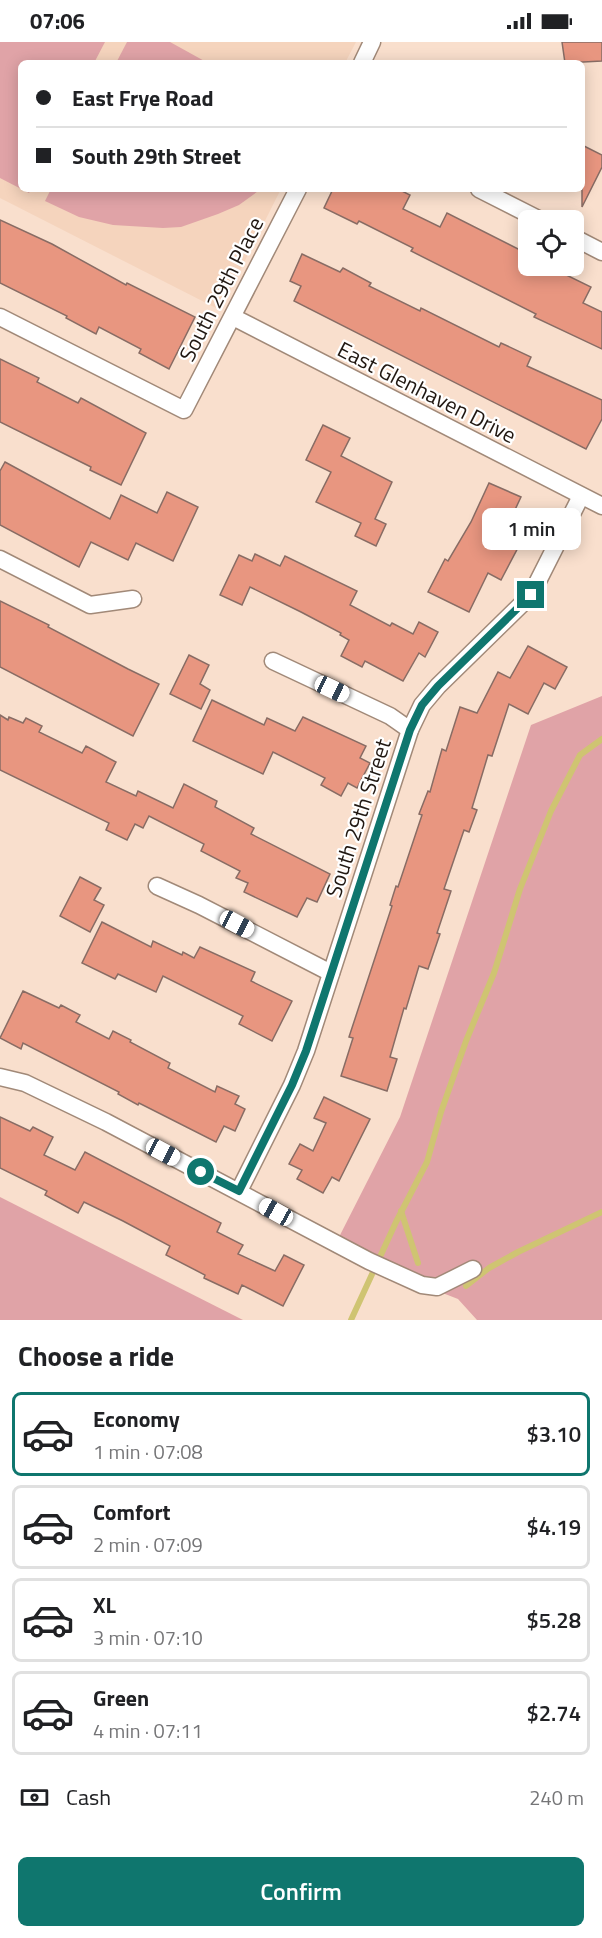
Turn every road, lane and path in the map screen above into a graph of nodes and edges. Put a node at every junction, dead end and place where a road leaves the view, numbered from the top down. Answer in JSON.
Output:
{"nodes":[{"id":1,"x":372,"y":42,"type":"edge"},
{"id":2,"x":363,"y":60,"type":"edge"},
{"id":3,"x":296,"y":192,"type":"edge"},
{"id":4,"x":484,"y":192,"type":"edge"},
{"id":5,"x":520,"y":210,"type":"edge"},
{"id":6,"x":584,"y":243,"type":"edge"},
{"id":7,"x":602,"y":252,"type":"edge"},
{"id":8,"x":0,"y":317,"type":"edge"},
{"id":9,"x":233,"y":317,"type":"junction"},
{"id":10,"x":581,"y":496,"type":"junction"},
{"id":11,"x":602,"y":506,"type":"edge"},
{"id":12,"x":0,"y":559,"type":"edge"},
{"id":13,"x":133,"y":599,"type":"dead end"},
{"id":14,"x":273,"y":661,"type":"dead end"},
{"id":15,"x":410,"y":730,"type":"junction"},
{"id":16,"x":157,"y":886,"type":"dead end"},
{"id":17,"x":331,"y":973,"type":"junction"},
{"id":18,"x":0,"y":1077,"type":"edge"},
{"id":19,"x":239,"y":1191,"type":"junction"},
{"id":20,"x":473,"y":1269,"type":"dead end"}],
"edges":[{"from":1,"to":2,"type":"street"},
{"from":3,"to":9,"type":"street","name":"South 29th Place"},
{"from":4,"to":5,"type":"street"},
{"from":6,"to":7,"type":"street"},
{"from":8,"to":9,"type":"street","name":"South 29th Place"},
{"from":9,"to":10,"type":"street","name":"East Glenhaven Drive"},
{"from":10,"to":11,"type":"street","name":"East Glenhaven Drive"},
{"from":10,"to":15,"type":"street","name":"South 29th Street"},
{"from":12,"to":13,"type":"street"},
{"from":14,"to":15,"type":"street"},
{"from":15,"to":17,"type":"street","name":"South 29th Street"},
{"from":16,"to":17,"type":"street"},
{"from":17,"to":19,"type":"street","name":"South 29th Street"},
{"from":18,"to":19,"type":"street"},
{"from":19,"to":20,"type":"street"}]}
